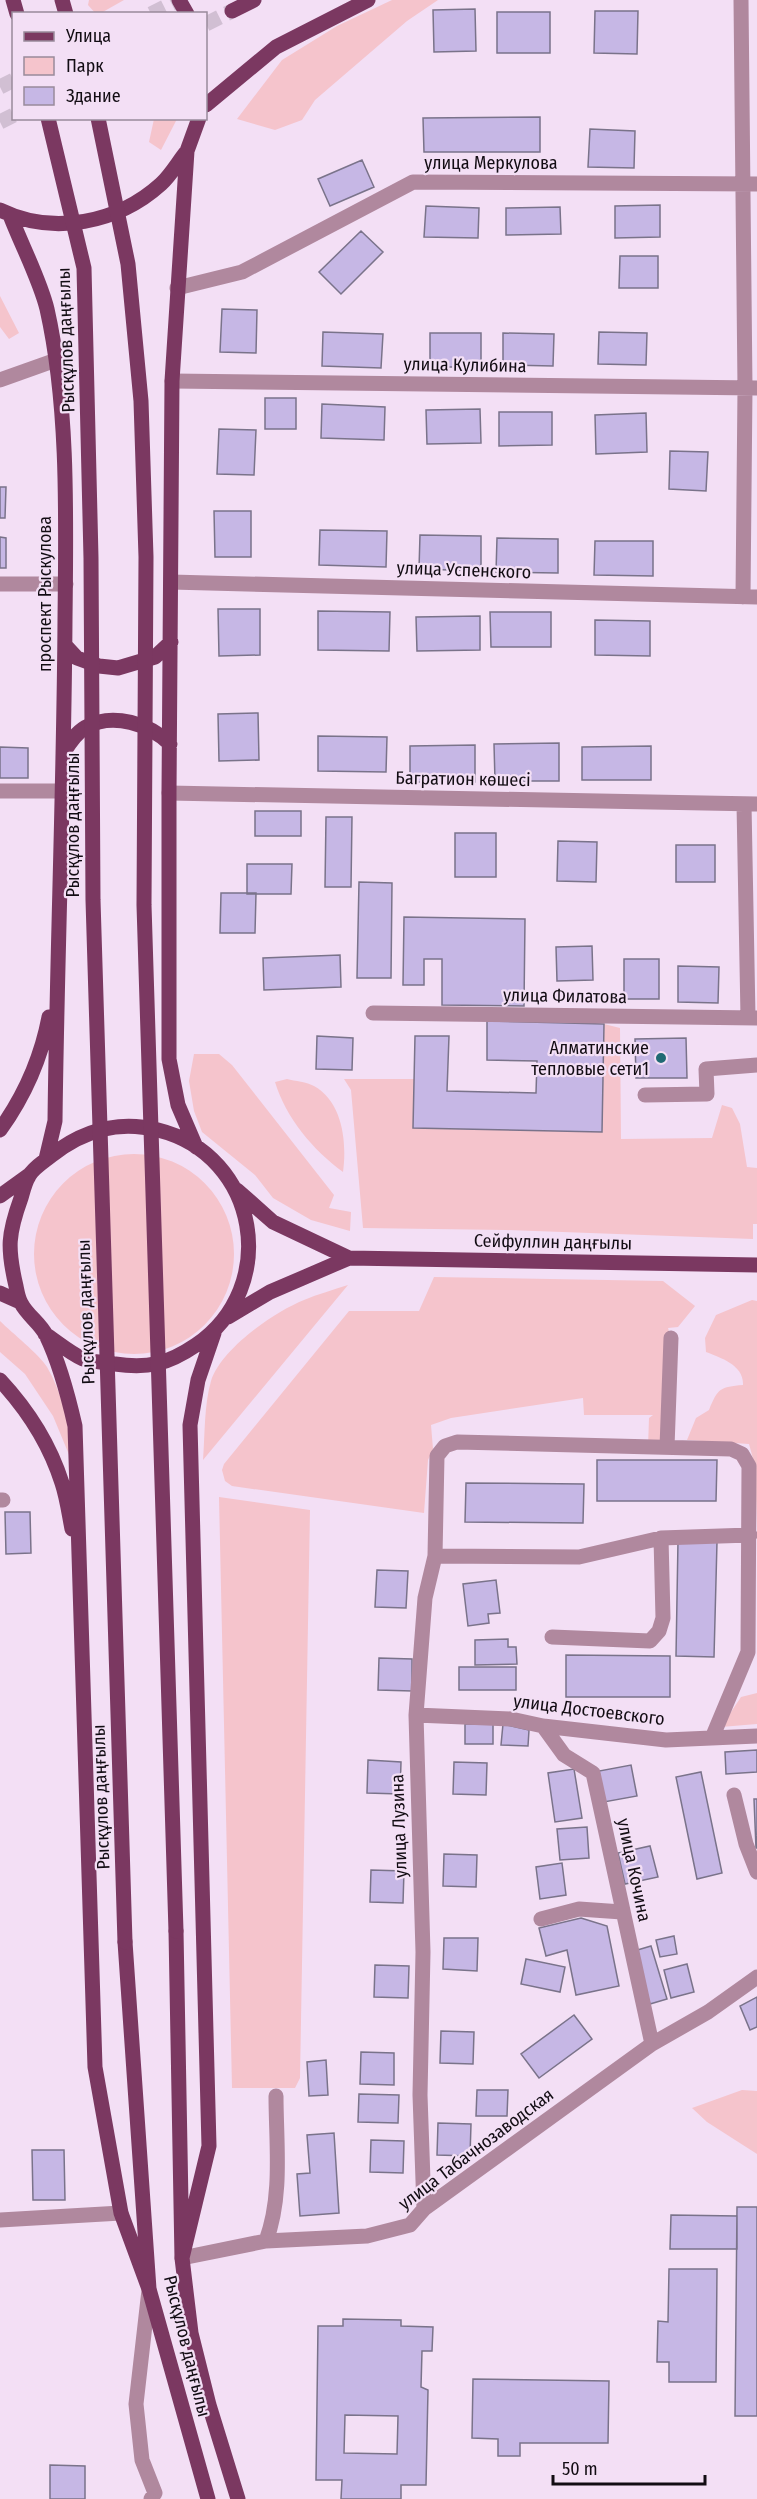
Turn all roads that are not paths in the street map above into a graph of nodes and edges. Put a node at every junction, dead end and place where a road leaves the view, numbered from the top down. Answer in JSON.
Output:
{"nodes":[{"id":1,"x":254,"y":0,"type":"edge"},
{"id":2,"x":368,"y":0,"type":"edge"},
{"id":3,"x":741,"y":0,"type":"edge"},
{"id":4,"x":231,"y":11,"type":"tunnel mouth"},
{"id":5,"x":207,"y":104,"type":"edge"},
{"id":6,"x":48,"y":120,"type":"edge"},
{"id":7,"x":98,"y":120,"type":"edge"},
{"id":8,"x":198,"y":120,"type":"edge"},
{"id":9,"x":186,"y":151,"type":"junction"},
{"id":10,"x":750,"y":184,"type":"edge"},
{"id":11,"x":5,"y":212,"type":"edge"},
{"id":12,"x":177,"y":288,"type":"junction"},
{"id":13,"x":56,"y":360,"type":"junction"},
{"id":14,"x":0,"y":380,"type":"edge"},
{"id":15,"x":172,"y":381,"type":"junction"},
{"id":16,"x":751,"y":388,"type":"edge"},
{"id":17,"x":171,"y":582,"type":"junction"},
{"id":18,"x":0,"y":584,"type":"edge"},
{"id":19,"x":66,"y":584,"type":"junction"},
{"id":20,"x":750,"y":597,"type":"edge"},
{"id":21,"x":171,"y":642,"type":"junction"},
{"id":22,"x":65,"y":645,"type":"junction"},
{"id":23,"x":170,"y":744,"type":"junction"},
{"id":24,"x":64,"y":752,"type":"junction"},
{"id":25,"x":0,"y":791,"type":"edge"},
{"id":26,"x":62,"y":791,"type":"junction"},
{"id":27,"x":169,"y":793,"type":"junction"},
{"id":28,"x":751,"y":804,"type":"edge"},
{"id":29,"x":57,"y":982,"type":"junction"},
{"id":30,"x":373,"y":1013,"type":"dead end"},
{"id":31,"x":752,"y":1018,"type":"edge"},
{"id":32,"x":757,"y":1065,"type":"edge"},
{"id":33,"x":645,"y":1095,"type":"dead end"},
{"id":34,"x":0,"y":1130,"type":"edge"},
{"id":35,"x":196,"y":1147,"type":"junction"},
{"id":36,"x":46,"y":1159,"type":"junction"},
{"id":37,"x":29,"y":1175,"type":"junction"},
{"id":38,"x":237,"y":1190,"type":"junction"},
{"id":39,"x":0,"y":1196,"type":"edge"},
{"id":40,"x":349,"y":1258,"type":"junction"},
{"id":41,"x":755,"y":1265,"type":"edge"},
{"id":42,"x":0,"y":1293,"type":"edge"},
{"id":43,"x":20,"y":1302,"type":"junction"},
{"id":44,"x":226,"y":1318,"type":"junction"},
{"id":45,"x":213,"y":1333,"type":"junction"},
{"id":46,"x":45,"y":1334,"type":"junction"},
{"id":47,"x":671,"y":1338,"type":"dead end"},
{"id":48,"x":0,"y":1380,"type":"edge"},
{"id":49,"x":667,"y":1447,"type":"junction"},
{"id":50,"x":750,"y":1534,"type":"junction"},
{"id":51,"x":661,"y":1538,"type":"junction"},
{"id":52,"x":435,"y":1556,"type":"junction"},
{"id":53,"x":79,"y":1561,"type":"junction"},
{"id":54,"x":552,"y":1637,"type":"dead end"},
{"id":55,"x":416,"y":1715,"type":"junction"},
{"id":56,"x":543,"y":1726,"type":"junction"},
{"id":57,"x":757,"y":1736,"type":"edge"},
{"id":58,"x":712,"y":1738,"type":"junction"},
{"id":59,"x":734,"y":1796,"type":"dead end"},
{"id":60,"x":757,"y":1872,"type":"edge"},
{"id":61,"x":622,"y":1912,"type":"junction"},
{"id":62,"x":541,"y":1919,"type":"dead end"},
{"id":63,"x":757,"y":1977,"type":"edge"},
{"id":64,"x":652,"y":2044,"type":"junction"},
{"id":65,"x":276,"y":2096,"type":"dead end"},
{"id":66,"x":424,"y":2209,"type":"junction"},
{"id":67,"x":121,"y":2213,"type":"junction"},
{"id":68,"x":0,"y":2220,"type":"edge"},
{"id":69,"x":266,"y":2241,"type":"junction"},
{"id":70,"x":182,"y":2258,"type":"junction"},
{"id":71,"x":149,"y":2289,"type":"junction"},
{"id":72,"x":151,"y":2499,"type":"edge"},
{"id":73,"x":208,"y":2499,"type":"edge"},
{"id":74,"x":238,"y":2499,"type":"edge"}],
"edges":[{"from":1,"to":4,"type":"main road"},
{"from":2,"to":5,"type":"main road"},
{"from":3,"to":10,"type":"street"},
{"from":6,"to":71,"type":"main road","name":"Рысқұлов даңғылы","bridge":true},
{"from":7,"to":70,"type":"main road","name":"Рысқұлов даңғылы","bridge":true},
{"from":8,"to":9,"type":"main road"},
{"from":9,"to":11,"type":"main road"},
{"from":9,"to":12,"type":"main road"},
{"from":10,"to":12,"type":"street","name":"улица Меркулова"},
{"from":10,"to":16,"type":"street"},
{"from":11,"to":13,"type":"main road","name":"проспект Рыскулова"},
{"from":12,"to":15,"type":"main road"},
{"from":13,"to":14,"type":"street"},
{"from":13,"to":19,"type":"main road","name":"проспект Рыскулова"},
{"from":15,"to":16,"type":"street","name":"улица Кулибина"},
{"from":15,"to":17,"type":"main road"},
{"from":16,"to":20,"type":"street"},
{"from":17,"to":20,"type":"street","name":"улица Успенского"},
{"from":17,"to":21,"type":"main road"},
{"from":18,"to":19,"type":"street"},
{"from":19,"to":22,"type":"main road","name":"проспект Рыскулова"},
{"from":21,"to":22,"type":"main road"},
{"from":21,"to":23,"type":"main road"},
{"from":22,"to":24,"type":"main road","name":"проспект Рыскулова"},
{"from":23,"to":24,"type":"main road"},
{"from":23,"to":27,"type":"main road"},
{"from":24,"to":26,"type":"main road","name":"проспект Рыскулова"},
{"from":25,"to":26,"type":"street"},
{"from":26,"to":29,"type":"main road","name":"проспект Рыскулова"},
{"from":27,"to":28,"type":"street","name":"Багратион көшесі"},
{"from":27,"to":35,"type":"main road"},
{"from":28,"to":31,"type":"street"},
{"from":29,"to":34,"type":"main road"},
{"from":29,"to":36,"type":"main road"},
{"from":30,"to":31,"type":"street","name":"улица Филатова"},
{"from":32,"to":33,"type":"street"},
{"from":35,"to":36,"type":"main road"},
{"from":35,"to":38,"type":"main road"},
{"from":36,"to":37,"type":"main road"},
{"from":37,"to":39,"type":"main road"},
{"from":37,"to":43,"type":"main road"},
{"from":38,"to":40,"type":"main road","name":"Сейфуллин даңғылы"},
{"from":38,"to":44,"type":"main road"},
{"from":40,"to":41,"type":"main road","name":"Сейфуллин даңғылы"},
{"from":40,"to":44,"type":"main road","name":"Сейфуллин даңғылы"},
{"from":42,"to":43,"type":"main road"},
{"from":43,"to":46,"type":"main road"},
{"from":44,"to":45,"type":"main road"},
{"from":45,"to":46,"type":"main road"},
{"from":45,"to":70,"type":"main road"},
{"from":46,"to":53,"type":"main road"},
{"from":47,"to":49,"type":"street"},
{"from":48,"to":53,"type":"main road"},
{"from":49,"to":50,"type":"street"},
{"from":49,"to":52,"type":"street","name":"улица Лузина"},
{"from":50,"to":51,"type":"street"},
{"from":50,"to":58,"type":"street"},
{"from":51,"to":52,"type":"street"},
{"from":51,"to":54,"type":"street"},
{"from":52,"to":55,"type":"street","name":"улица Лузина"},
{"from":53,"to":67,"type":"main road"},
{"from":55,"to":56,"type":"street","name":"улица Достоевского"},
{"from":55,"to":66,"type":"street","name":"улица Лузина"},
{"from":56,"to":58,"type":"street","name":"улица Достоевского"},
{"from":56,"to":61,"type":"street","name":"улица Кочина"},
{"from":57,"to":58,"type":"street","name":"улица Достоевского"},
{"from":59,"to":60,"type":"street"},
{"from":61,"to":62,"type":"street"},
{"from":61,"to":64,"type":"street","name":"улица Кочина"},
{"from":63,"to":64,"type":"street","name":"улица Табачнозаводская"},
{"from":64,"to":66,"type":"street","name":"улица Табачнозаводская"},
{"from":65,"to":69,"type":"street"},
{"from":66,"to":69,"type":"street","name":"улица Табачнозаводская"},
{"from":67,"to":68,"type":"street"},
{"from":67,"to":71,"type":"main road"},
{"from":69,"to":70,"type":"street","name":"улица Табачнозаводская"},
{"from":70,"to":74,"type":"main road","name":"Рысқұлов даңғылы"},
{"from":71,"to":72,"type":"street"},
{"from":71,"to":73,"type":"main road","name":"Рысқұлов даңғылы"}]}
